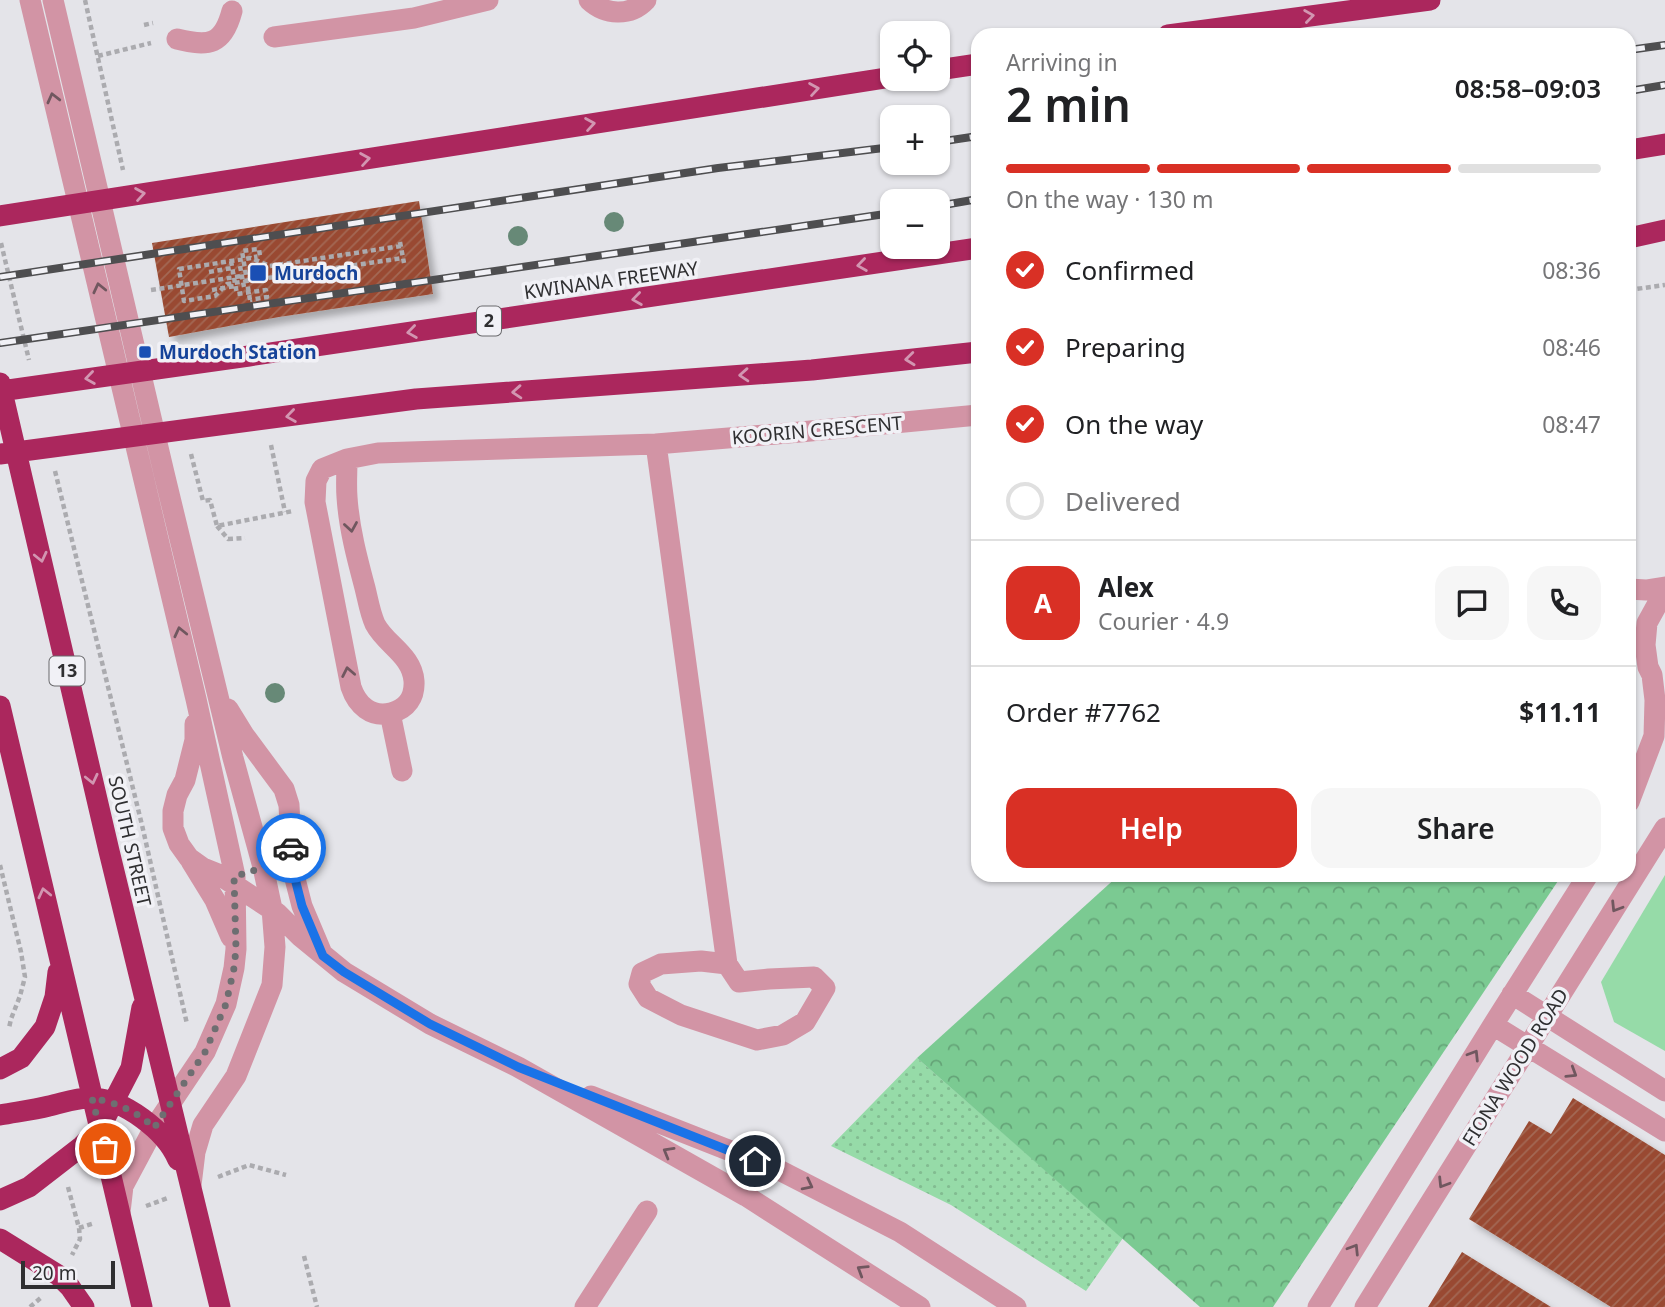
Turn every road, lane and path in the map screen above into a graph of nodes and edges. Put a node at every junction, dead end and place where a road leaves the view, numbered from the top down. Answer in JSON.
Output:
{"nodes":[{"id":1,"x":30,"y":0,"type":"edge"},
{"id":2,"x":53,"y":0,"type":"edge"},
{"id":3,"x":85,"y":0,"type":"edge"},
{"id":4,"x":488,"y":0,"type":"edge"},
{"id":5,"x":589,"y":0,"type":"edge"},
{"id":6,"x":646,"y":0,"type":"edge"},
{"id":7,"x":1430,"y":0,"type":"edge"},
{"id":8,"x":232,"y":11,"type":"dead end"},
{"id":9,"x":153,"y":23,"type":"dead end"},
{"id":10,"x":144,"y":25,"type":"dead end"},
{"id":11,"x":1220,"y":28,"type":"edge"},
{"id":12,"x":274,"y":37,"type":"dead end"},
{"id":13,"x":177,"y":39,"type":"dead end"},
{"id":14,"x":151,"y":43,"type":"dead end"},
{"id":15,"x":98,"y":55,"type":"junction"},
{"id":16,"x":971,"y":65,"type":"edge"},
{"id":17,"x":950,"y":68,"type":"edge"},
{"id":18,"x":880,"y":79,"type":"edge"},
{"id":19,"x":1665,"y":144,"type":"edge"},
{"id":20,"x":1636,"y":149,"type":"edge"},
{"id":21,"x":126,"y":182,"type":"dead end"},
{"id":22,"x":0,"y":216,"type":"edge"},
{"id":23,"x":1665,"y":230,"type":"edge"},
{"id":24,"x":1636,"y":236,"type":"edge"},
{"id":25,"x":971,"y":249,"type":"edge"},
{"id":26,"x":244,"y":259,"type":"junction"},
{"id":27,"x":240,"y":266,"type":"dead end"},
{"id":28,"x":232,"y":268,"type":"junction"},
{"id":29,"x":242,"y":276,"type":"junction"},
{"id":30,"x":148,"y":278,"type":"dead end"},
{"id":31,"x":247,"y":281,"type":"junction"},
{"id":32,"x":181,"y":285,"type":"junction"},
{"id":33,"x":1665,"y":285,"type":"edge"},
{"id":34,"x":235,"y":286,"type":"junction"},
{"id":35,"x":244,"y":287,"type":"dead end"},
{"id":36,"x":1636,"y":289,"type":"edge"},
{"id":37,"x":151,"y":290,"type":"junction"},
{"id":38,"x":154,"y":302,"type":"dead end"},
{"id":39,"x":971,"y":353,"type":"edge"},
{"id":40,"x":0,"y":383,"type":"edge"},
{"id":41,"x":0,"y":391,"type":"edge"},
{"id":42,"x":971,"y":416,"type":"edge"},
{"id":43,"x":270,"y":441,"type":"dead end"},
{"id":44,"x":656,"y":444,"type":"junction"},
{"id":45,"x":189,"y":447,"type":"dead end"},
{"id":46,"x":0,"y":454,"type":"edge"},
{"id":47,"x":347,"y":459,"type":"junction"},
{"id":48,"x":154,"y":475,"type":"junction"},
{"id":49,"x":58,"y":485,"type":"dead end"},
{"id":50,"x":285,"y":512,"type":"dead end"},
{"id":51,"x":259,"y":518,"type":"dead end"},
{"id":52,"x":217,"y":526,"type":"junction"},
{"id":53,"x":245,"y":538,"type":"dead end"},
{"id":54,"x":1665,"y":587,"type":"edge"},
{"id":55,"x":1636,"y":589,"type":"edge"},
{"id":56,"x":1665,"y":597,"type":"edge"},
{"id":57,"x":1636,"y":661,"type":"edge"},
{"id":58,"x":1655,"y":675,"type":"edge"},
{"id":59,"x":217,"y":691,"type":"junction"},
{"id":60,"x":196,"y":699,"type":"junction"},
{"id":61,"x":0,"y":706,"type":"edge"},
{"id":62,"x":390,"y":713,"type":"junction"},
{"id":63,"x":233,"y":758,"type":"junction"},
{"id":64,"x":210,"y":762,"type":"junction"},
{"id":65,"x":402,"y":771,"type":"dead end"},
{"id":66,"x":274,"y":776,"type":"junction"},
{"id":67,"x":185,"y":780,"type":"junction"},
{"id":68,"x":1636,"y":784,"type":"edge"},
{"id":69,"x":1665,"y":828,"type":"edge"},
{"id":70,"x":288,"y":830,"type":"junction"},
{"id":71,"x":189,"y":858,"type":"junction"},
{"id":72,"x":0,"y":865,"type":"edge"},
{"id":73,"x":263,"y":867,"type":"junction"},
{"id":74,"x":1636,"y":874,"type":"edge"},
{"id":75,"x":229,"y":878,"type":"junction"},
{"id":76,"x":1584,"y":882,"type":"edge"},
{"id":77,"x":1631,"y":882,"type":"edge"},
{"id":78,"x":275,"y":911,"type":"junction"},
{"id":79,"x":236,"y":949,"type":"junction"},
{"id":80,"x":323,"y":956,"type":"junction"},
{"id":81,"x":60,"y":959,"type":"junction"},
{"id":82,"x":727,"y":964,"type":"junction"},
{"id":83,"x":1512,"y":994,"type":"junction"},
{"id":84,"x":144,"y":999,"type":"junction"},
{"id":85,"x":1547,"y":1016,"type":"junction"},
{"id":86,"x":1493,"y":1025,"type":"junction"},
{"id":87,"x":188,"y":1028,"type":"dead end"},
{"id":88,"x":7,"y":1041,"type":"dead end"},
{"id":89,"x":1528,"y":1047,"type":"junction"},
{"id":90,"x":518,"y":1067,"type":"junction"},
{"id":91,"x":0,"y":1069,"type":"edge"},
{"id":92,"x":1665,"y":1091,"type":"edge"},
{"id":93,"x":103,"y":1100,"type":"junction"},
{"id":94,"x":169,"y":1103,"type":"junction"},
{"id":95,"x":0,"y":1115,"type":"edge"},
{"id":96,"x":100,"y":1128,"type":"junction"},
{"id":97,"x":154,"y":1128,"type":"junction"},
{"id":98,"x":1665,"y":1131,"type":"edge"},
{"id":99,"x":190,"y":1187,"type":"junction"},
{"id":100,"x":0,"y":1200,"type":"edge"},
{"id":101,"x":647,"y":1211,"type":"dead end"},
{"id":102,"x":120,"y":1214,"type":"junction"},
{"id":103,"x":0,"y":1239,"type":"edge"},
{"id":104,"x":304,"y":1256,"type":"dead end"},
{"id":105,"x":84,"y":1307,"type":"edge"},
{"id":106,"x":142,"y":1307,"type":"edge"},
{"id":107,"x":220,"y":1307,"type":"edge"},
{"id":108,"x":317,"y":1307,"type":"edge"},
{"id":109,"x":585,"y":1307,"type":"edge"},
{"id":110,"x":920,"y":1307,"type":"edge"},
{"id":111,"x":1016,"y":1307,"type":"edge"},
{"id":112,"x":1318,"y":1307,"type":"edge"},
{"id":113,"x":1365,"y":1307,"type":"edge"}],
"edges":[{"from":48,"to":1,"type":"street","one_way":true},
{"from":2,"to":48,"type":"street"},
{"from":3,"to":15,"type":"path"},
{"from":4,"to":12,"type":"street"},
{"from":5,"to":6,"type":"street"},
{"from":11,"to":7,"type":"highway","one_way":true},
{"from":8,"to":13,"type":"street"},
{"from":9,"to":10,"type":"path"},
{"from":14,"to":15,"type":"path"},
{"from":15,"to":21,"type":"path"},
{"from":16,"to":17,"type":"highway"},
{"from":22,"to":18,"type":"highway","one_way":true},
{"from":19,"to":20,"type":"highway"},
{"from":23,"to":24,"type":"highway"},
{"from":25,"to":41,"type":"highway","name":"KWINANA FREEWAY","number":"2","one_way":true},
{"from":26,"to":28,"type":"path"},
{"from":26,"to":31,"type":"path"},
{"from":26,"to":31,"type":"path"},
{"from":26,"to":32,"type":"path"},
{"from":27,"to":29,"type":"path"},
{"from":28,"to":34,"type":"path"},
{"from":28,"to":34,"type":"path"},
{"from":29,"to":32,"type":"path"},
{"from":29,"to":35,"type":"path"},
{"from":30,"to":37,"type":"path"},
{"from":31,"to":32,"type":"path"},
{"from":31,"to":34,"type":"path"},
{"from":32,"to":37,"type":"path"},
{"from":33,"to":36,"type":"path"},
{"from":37,"to":38,"type":"path"},
{"from":39,"to":46,"type":"highway","one_way":true},
{"from":40,"to":84,"type":"highway","name":"SOUTH STREET","number":"13","one_way":true},
{"from":42,"to":44,"type":"street","name":"KOORIN CRESCENT"},
{"from":43,"to":50,"type":"path"},
{"from":44,"to":47,"type":"street","name":"KOORIN CRESCENT"},
{"from":44,"to":82,"type":"street"},
{"from":45,"to":52,"type":"path"},
{"from":47,"to":62,"type":"street","one_way":true},
{"from":62,"to":47,"type":"street","one_way":true},
{"from":48,"to":59,"type":"street"},
{"from":60,"to":48,"type":"street","one_way":true},
{"from":49,"to":87,"type":"path"},
{"from":51,"to":52,"type":"path"},
{"from":52,"to":53,"type":"path"},
{"from":54,"to":55,"type":"street"},
{"from":56,"to":58,"type":"street"},
{"from":57,"to":58,"type":"street"},
{"from":58,"to":68,"type":"street"},
{"from":59,"to":63,"type":"street"},
{"from":59,"to":66,"type":"street"},
{"from":60,"to":64,"type":"street"},
{"from":60,"to":67,"type":"street"},
{"from":81,"to":61,"type":"highway","one_way":true},
{"from":62,"to":65,"type":"street"},
{"from":63,"to":64,"type":"street"},
{"from":63,"to":66,"type":"street"},
{"from":63,"to":73,"type":"street"},
{"from":64,"to":67,"type":"street"},
{"from":64,"to":75,"type":"street"},
{"from":66,"to":70,"type":"street"},
{"from":67,"to":71,"type":"street"},
{"from":69,"to":74,"type":"street","name":"FIONA WOOD ROAD","one_way":true},
{"from":70,"to":73,"type":"street"},
{"from":70,"to":78,"type":"street"},
{"from":70,"to":80,"type":"street"},
{"from":71,"to":75,"type":"street"},
{"from":71,"to":79,"type":"street"},
{"from":72,"to":88,"type":"path"},
{"from":73,"to":75,"type":"street"},
{"from":73,"to":78,"type":"street"},
{"from":75,"to":78,"type":"street"},
{"from":75,"to":79,"type":"street"},
{"from":76,"to":83,"type":"street"},
{"from":77,"to":85,"type":"street","name":"FIONA WOOD ROAD","one_way":true},
{"from":78,"to":80,"type":"street"},
{"from":78,"to":99,"type":"street"},
{"from":79,"to":94,"type":"street"},
{"from":80,"to":90,"type":"street"},
{"from":81,"to":91,"type":"highway"},
{"from":81,"to":93,"type":"highway"},
{"from":82,"to":82,"type":"street"},
{"from":83,"to":85,"type":"street"},
{"from":83,"to":86,"type":"street"},
{"from":84,"to":93,"type":"highway"},
{"from":84,"to":94,"type":"highway","name":"SOUTH STREET","number":"13"},
{"from":85,"to":89,"type":"street","name":"FIONA WOOD ROAD"},
{"from":85,"to":92,"type":"street"},
{"from":86,"to":89,"type":"street"},
{"from":112,"to":86,"type":"street","one_way":true},
{"from":89,"to":98,"type":"street","one_way":true},
{"from":89,"to":113,"type":"street","name":"FIONA WOOD ROAD","one_way":true},
{"from":110,"to":90,"type":"street","one_way":true},
{"from":90,"to":111,"type":"street","one_way":true},
{"from":93,"to":95,"type":"highway"},
{"from":93,"to":96,"type":"highway"},
{"from":93,"to":97,"type":"highway"},
{"from":94,"to":97,"type":"street"},
{"from":94,"to":99,"type":"highway","name":"SOUTH STREET","number":"13"},
{"from":96,"to":100,"type":"highway"},
{"from":96,"to":102,"type":"highway"},
{"from":97,"to":99,"type":"highway"},
{"from":97,"to":102,"type":"street"},
{"from":99,"to":107,"type":"highway","name":"SOUTH STREET","number":"13"},
{"from":101,"to":109,"type":"street"},
{"from":102,"to":106,"type":"highway"},
{"from":103,"to":105,"type":"highway"},
{"from":104,"to":108,"type":"path"}]}
